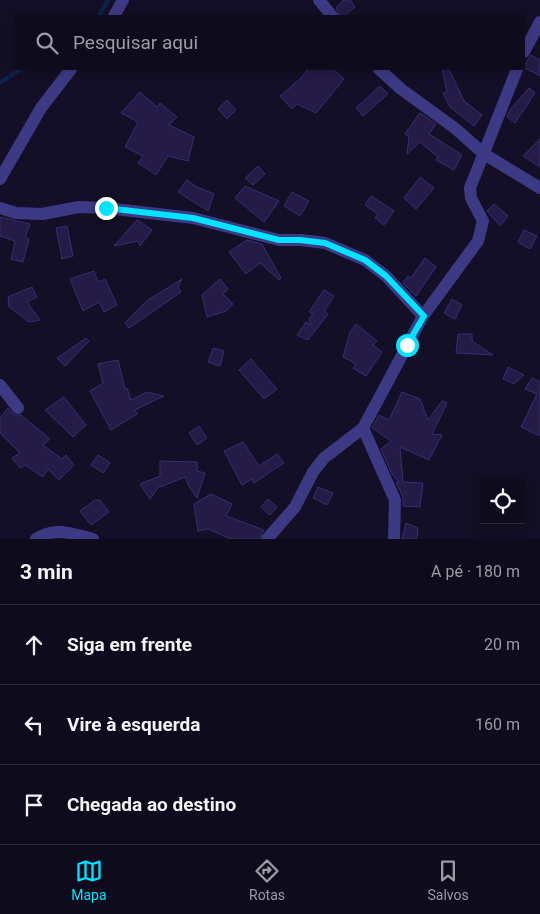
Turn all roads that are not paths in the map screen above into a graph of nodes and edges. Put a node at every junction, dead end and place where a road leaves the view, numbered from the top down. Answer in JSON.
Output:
{"nodes":[{"id":1,"x":123,"y":0,"type":"edge"},
{"id":2,"x":319,"y":0,"type":"edge"},
{"id":3,"x":115,"y":15,"type":"edge"},
{"id":4,"x":331,"y":15,"type":"edge"},
{"id":5,"x":540,"y":22,"type":"edge"},
{"id":6,"x":525,"y":50,"type":"edge"},
{"id":7,"x":70,"y":70,"type":"edge"},
{"id":8,"x":380,"y":70,"type":"edge"},
{"id":9,"x":518,"y":70,"type":"edge"},
{"id":10,"x":484,"y":154,"type":"junction"},
{"id":11,"x":0,"y":179,"type":"edge"},
{"id":12,"x":540,"y":188,"type":"edge"},
{"id":13,"x":0,"y":208,"type":"edge"},
{"id":14,"x":424,"y":316,"type":"junction"},
{"id":15,"x":0,"y":385,"type":"edge"},
{"id":16,"x":18,"y":408,"type":"dead end"},
{"id":17,"x":363,"y":428,"type":"junction"},
{"id":18,"x":36,"y":539,"type":"edge"},
{"id":19,"x":93,"y":539,"type":"edge"},
{"id":20,"x":267,"y":539,"type":"edge"},
{"id":21,"x":394,"y":539,"type":"edge"}],
"edges":[{"from":1,"to":3,"type":"street"},
{"from":2,"to":4,"type":"street"},
{"from":5,"to":6,"type":"street"},
{"from":7,"to":11,"type":"street"},
{"from":8,"to":10,"type":"street"},
{"from":9,"to":10,"type":"street"},
{"from":10,"to":12,"type":"street"},
{"from":10,"to":14,"type":"street"},
{"from":13,"to":14,"type":"street"},
{"from":14,"to":17,"type":"street"},
{"from":15,"to":16,"type":"street"},
{"from":17,"to":20,"type":"street"},
{"from":17,"to":21,"type":"street"},
{"from":18,"to":19,"type":"street"}]}
